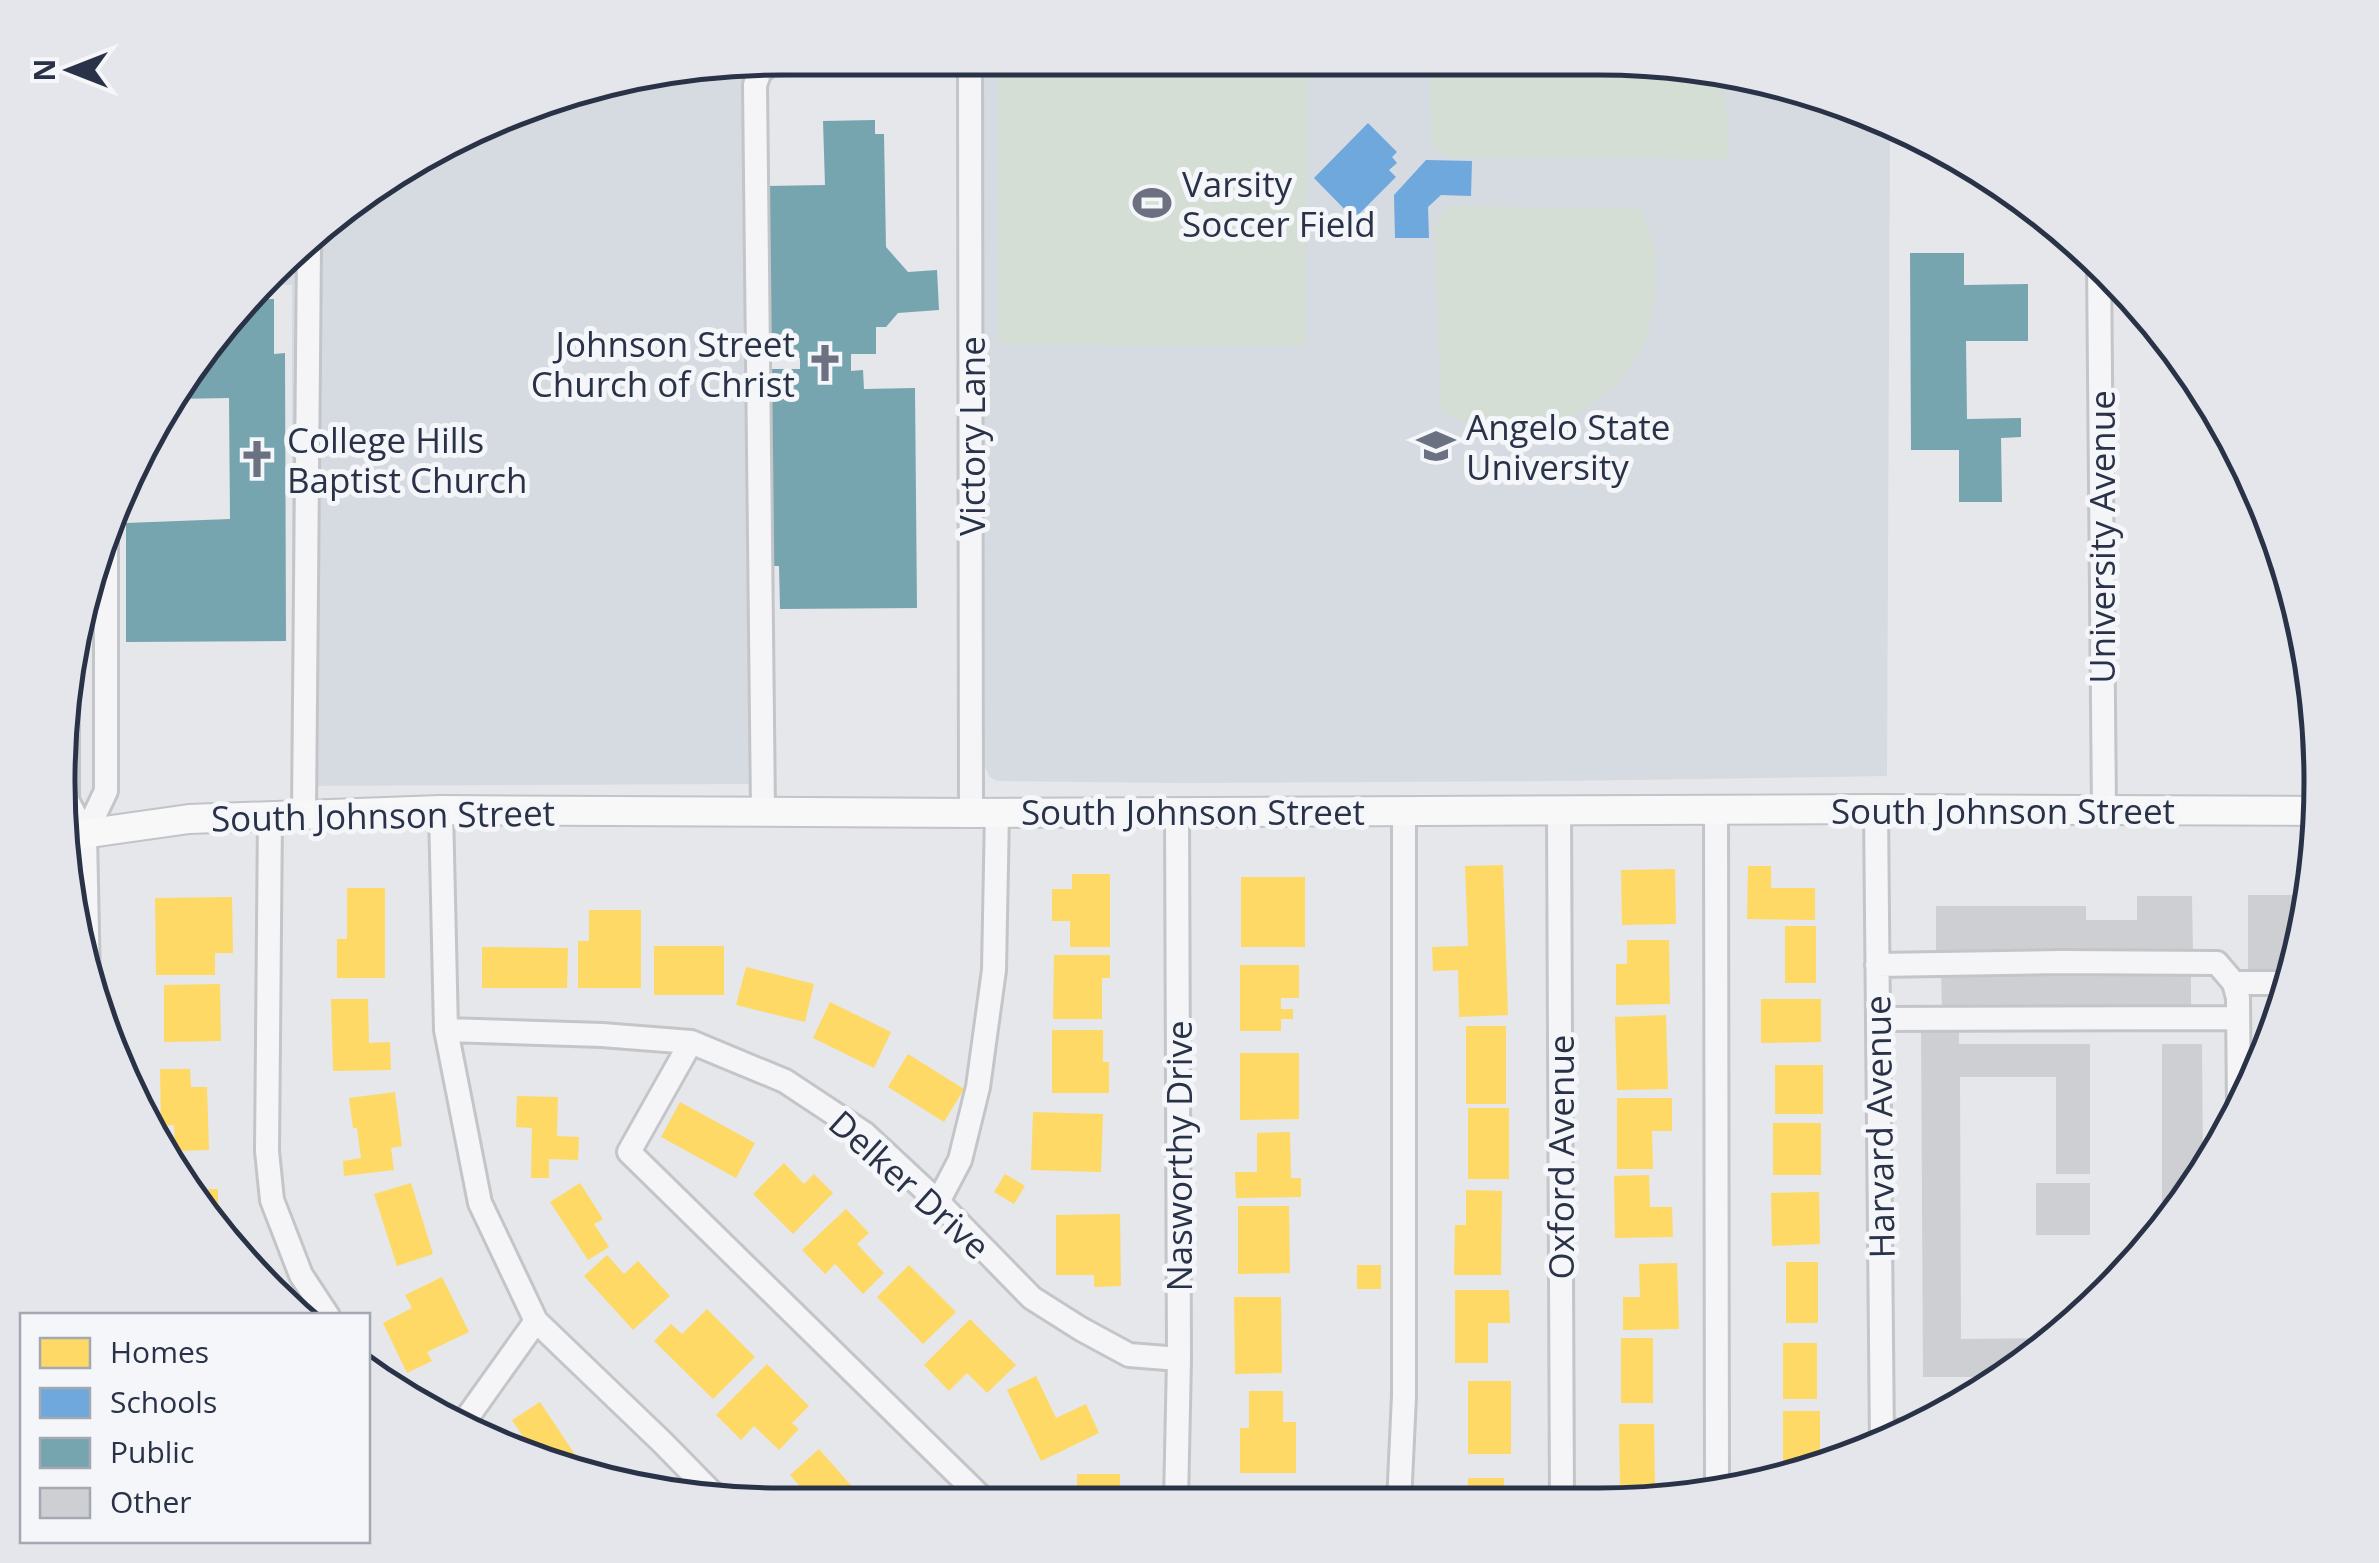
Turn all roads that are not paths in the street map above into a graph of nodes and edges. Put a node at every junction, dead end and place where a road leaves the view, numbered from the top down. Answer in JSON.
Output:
{"nodes":[{"id":1,"x":970,"y":75,"type":"edge"},
{"id":2,"x":757,"y":76,"type":"edge"},
{"id":3,"x":310,"y":256,"type":"edge"},
{"id":4,"x":2099,"y":284,"type":"edge"},
{"id":5,"x":106,"y":575,"type":"edge"},
{"id":6,"x":1876,"y":809,"type":"junction"},
{"id":7,"x":441,"y":810,"type":"junction"},
{"id":8,"x":1558,"y":810,"type":"junction"},
{"id":9,"x":1716,"y":810,"type":"junction"},
{"id":10,"x":763,"y":811,"type":"junction"},
{"id":11,"x":1176,"y":811,"type":"junction"},
{"id":12,"x":1404,"y":811,"type":"junction"},
{"id":13,"x":2303,"y":811,"type":"edge"},
{"id":14,"x":984,"y":812,"type":"junction"},
{"id":15,"x":2104,"y":812,"type":"junction"},
{"id":16,"x":304,"y":814,"type":"junction"},
{"id":17,"x":270,"y":815,"type":"junction"},
{"id":18,"x":78,"y":835,"type":"edge"},
{"id":19,"x":77,"y":836,"type":"edge"},
{"id":20,"x":1877,"y":965,"type":"junction"},
{"id":21,"x":2273,"y":988,"type":"edge"},
{"id":22,"x":2236,"y":1000,"type":"junction"},
{"id":23,"x":1878,"y":1019,"type":"junction"},
{"id":24,"x":446,"y":1030,"type":"junction"},
{"id":25,"x":691,"y":1042,"type":"junction"},
{"id":26,"x":2238,"y":1078,"type":"edge"},
{"id":27,"x":938,"y":1202,"type":"junction"},
{"id":28,"x":326,"y":1313,"type":"edge"},
{"id":29,"x":536,"y":1322,"type":"junction"},
{"id":30,"x":1179,"y":1359,"type":"junction"},
{"id":31,"x":469,"y":1415,"type":"edge"},
{"id":32,"x":1882,"y":1428,"type":"edge"},
{"id":33,"x":1717,"y":1477,"type":"edge"},
{"id":34,"x":702,"y":1483,"type":"edge"},
{"id":35,"x":971,"y":1488,"type":"edge"},
{"id":36,"x":1176,"y":1488,"type":"edge"},
{"id":37,"x":1400,"y":1488,"type":"edge"},
{"id":38,"x":1562,"y":1488,"type":"edge"}],
"edges":[{"from":1,"to":14,"type":"street","name":"Victory Lane"},
{"from":2,"to":10,"type":"street"},
{"from":3,"to":16,"type":"street"},
{"from":4,"to":15,"type":"street","name":"University Avenue"},
{"from":5,"to":18,"type":"street"},
{"from":6,"to":9,"type":"main road","name":"South Johnson Street"},
{"from":6,"to":15,"type":"main road","name":"South Johnson Street"},
{"from":6,"to":20,"type":"street","name":"Harvard Avenue"},
{"from":7,"to":10,"type":"main road","name":"South Johnson Street"},
{"from":7,"to":16,"type":"main road","name":"South Johnson Street"},
{"from":7,"to":24,"type":"street"},
{"from":8,"to":9,"type":"main road","name":"South Johnson Street"},
{"from":8,"to":12,"type":"main road","name":"South Johnson Street"},
{"from":8,"to":38,"type":"street","name":"Oxford Avenue"},
{"from":9,"to":33,"type":"street"},
{"from":10,"to":14,"type":"main road","name":"South Johnson Street"},
{"from":11,"to":12,"type":"main road","name":"South Johnson Street"},
{"from":11,"to":14,"type":"main road","name":"South Johnson Street"},
{"from":11,"to":30,"type":"street","name":"Nasworthy Drive"},
{"from":12,"to":37,"type":"street"},
{"from":13,"to":15,"type":"main road","name":"South Johnson Street"},
{"from":14,"to":27,"type":"street","name":"Victory Lane"},
{"from":16,"to":17,"type":"main road","name":"South Johnson Street"},
{"from":17,"to":19,"type":"main road","name":"South Johnson Street"},
{"from":17,"to":28,"type":"street"},
{"from":20,"to":22,"type":"street"},
{"from":20,"to":23,"type":"street","name":"Harvard Avenue"},
{"from":21,"to":22,"type":"street"},
{"from":22,"to":23,"type":"street"},
{"from":22,"to":26,"type":"street"},
{"from":23,"to":32,"type":"street","name":"Harvard Avenue"},
{"from":24,"to":25,"type":"street","name":"Delker Drive"},
{"from":24,"to":29,"type":"street"},
{"from":25,"to":27,"type":"street","name":"Delker Drive"},
{"from":25,"to":35,"type":"street"},
{"from":27,"to":30,"type":"street","name":"Delker Drive"},
{"from":29,"to":31,"type":"street"},
{"from":29,"to":34,"type":"street"},
{"from":30,"to":36,"type":"street","name":"Nasworthy Drive"}]}
